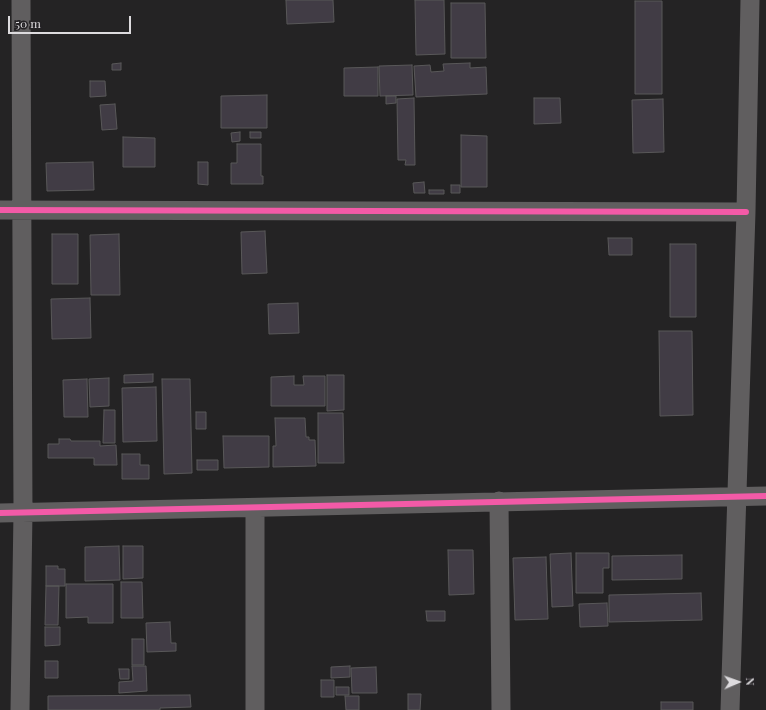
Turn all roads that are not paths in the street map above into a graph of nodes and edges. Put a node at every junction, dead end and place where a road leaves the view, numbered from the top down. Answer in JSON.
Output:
{"nodes":[{"id":1,"x":22,"y":0,"type":"edge"},
{"id":2,"x":750,"y":0,"type":"edge"},
{"id":3,"x":0,"y":210,"type":"edge"},
{"id":4,"x":23,"y":210,"type":"junction"},
{"id":5,"x":746,"y":212,"type":"junction"},
{"id":6,"x":737,"y":496,"type":"junction"},
{"id":7,"x":766,"y":496,"type":"edge"},
{"id":8,"x":499,"y":501,"type":"junction"},
{"id":9,"x":255,"y":508,"type":"junction"},
{"id":10,"x":23,"y":512,"type":"junction"},
{"id":11,"x":0,"y":513,"type":"edge"},
{"id":12,"x":20,"y":710,"type":"edge"},
{"id":13,"x":255,"y":710,"type":"edge"},
{"id":14,"x":501,"y":710,"type":"edge"},
{"id":15,"x":730,"y":710,"type":"edge"}],
"edges":[{"from":1,"to":4,"type":"street"},
{"from":2,"to":5,"type":"street"},
{"from":3,"to":4,"type":"street"},
{"from":4,"to":5,"type":"street"},
{"from":4,"to":10,"type":"street"},
{"from":5,"to":6,"type":"street"},
{"from":6,"to":7,"type":"street"},
{"from":6,"to":8,"type":"street"},
{"from":6,"to":15,"type":"street"},
{"from":8,"to":9,"type":"street"},
{"from":8,"to":14,"type":"street"},
{"from":9,"to":10,"type":"street"},
{"from":9,"to":13,"type":"street"},
{"from":10,"to":11,"type":"street"},
{"from":10,"to":12,"type":"street"}]}
